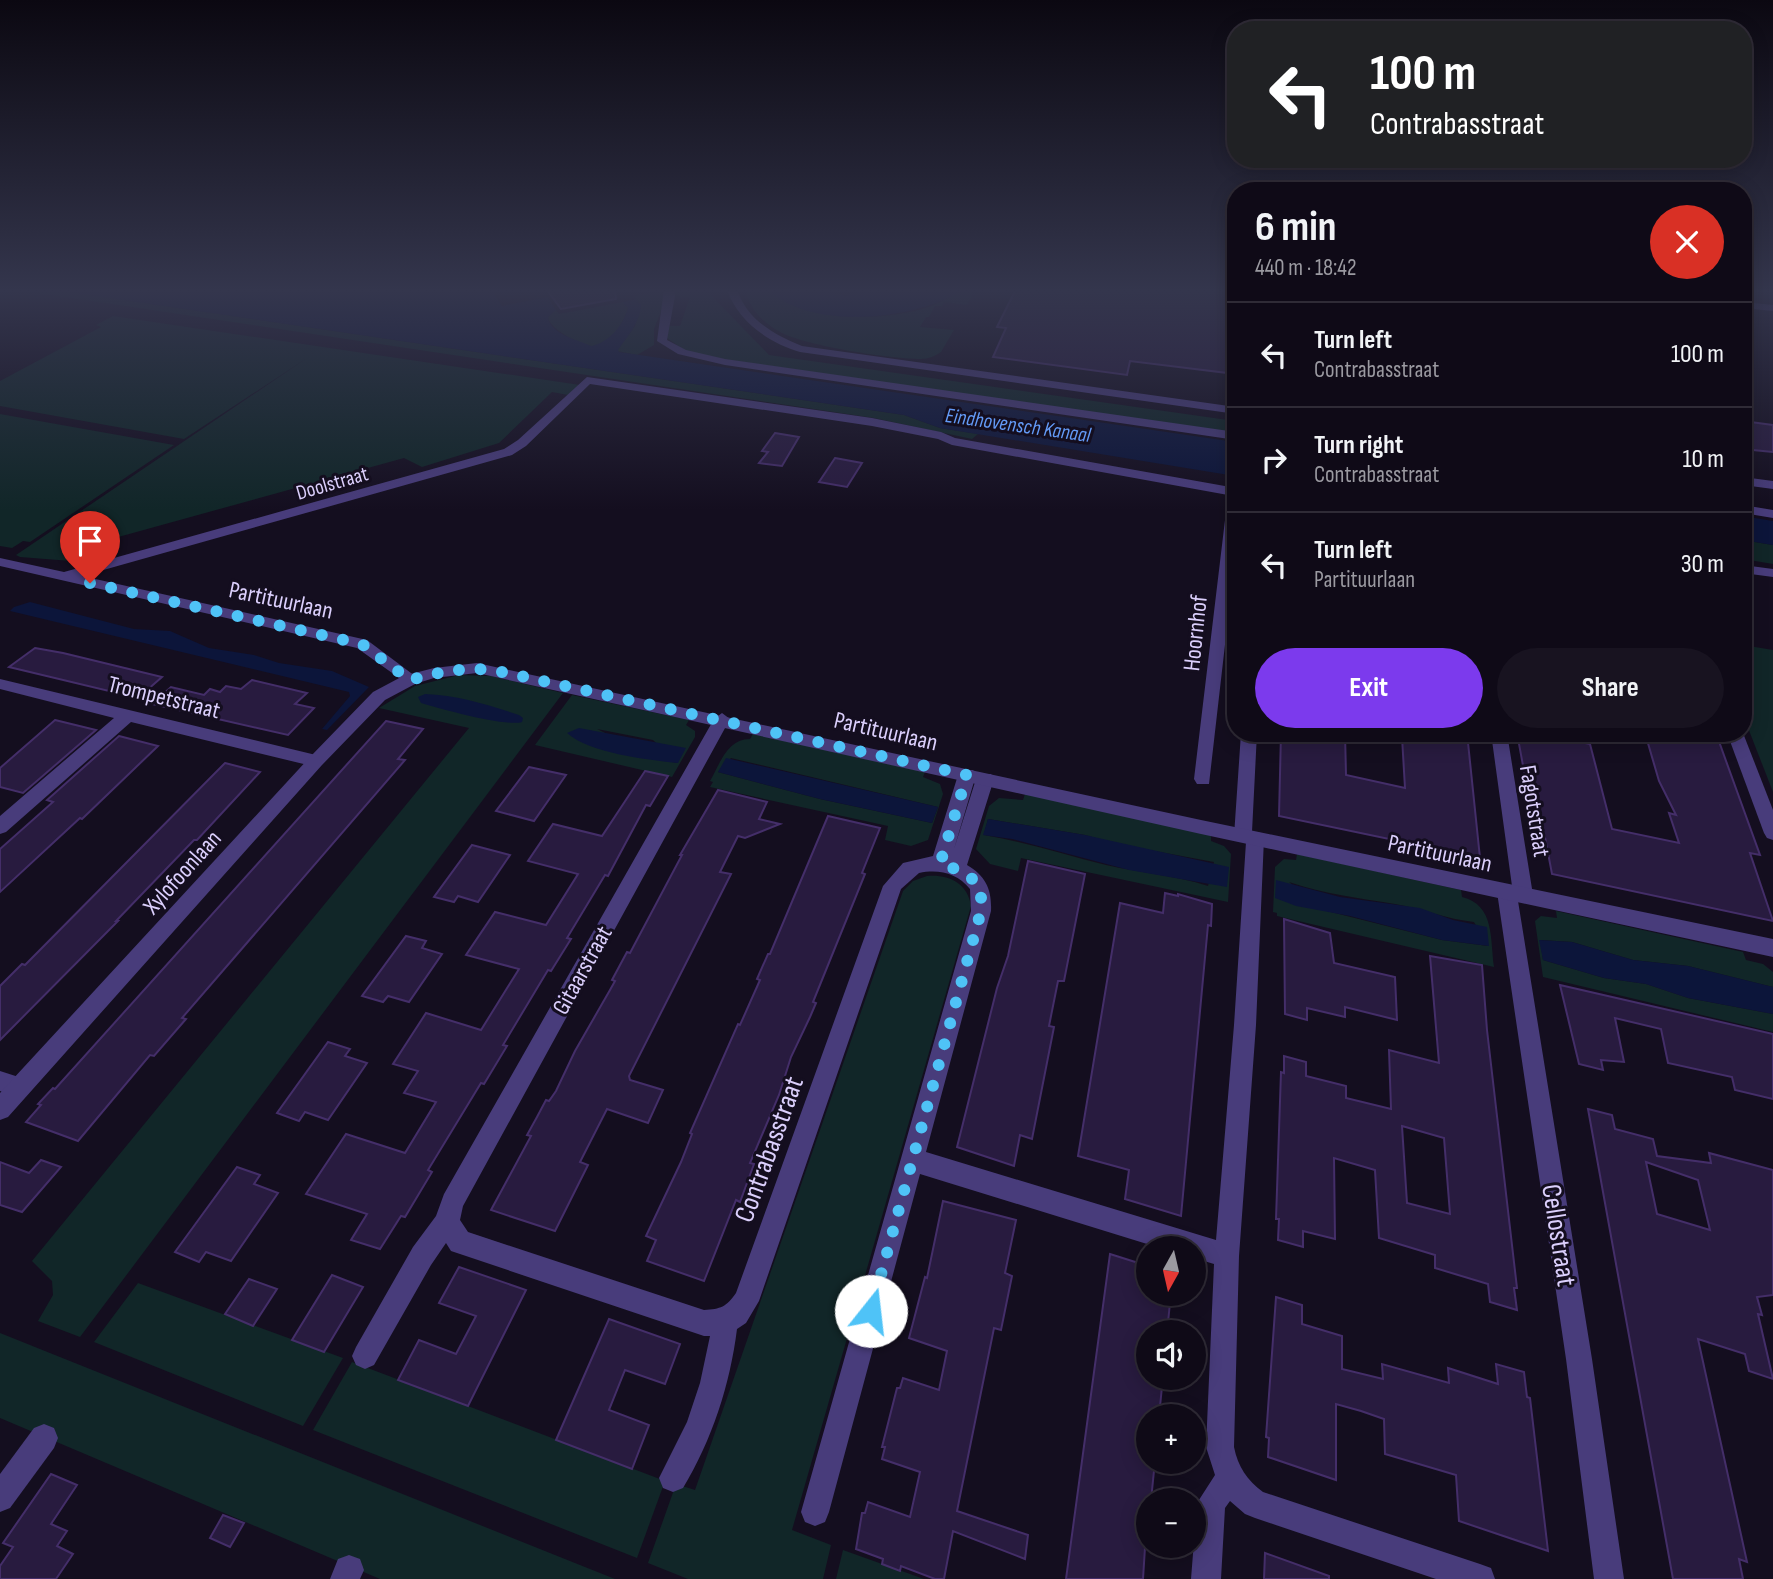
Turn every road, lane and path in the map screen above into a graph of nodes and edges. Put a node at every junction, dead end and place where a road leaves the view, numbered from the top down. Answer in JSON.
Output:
{"nodes":[{"id":1,"x":732,"y":363,"type":"edge"},
{"id":2,"x":896,"y":363,"type":"edge"},
{"id":3,"x":1227,"y":410,"type":"edge"},
{"id":4,"x":1227,"y":435,"type":"edge"},
{"id":5,"x":1752,"y":482,"type":"edge"},
{"id":6,"x":1773,"y":485,"type":"edge"},
{"id":7,"x":1227,"y":491,"type":"edge"},
{"id":8,"x":1752,"y":510,"type":"edge"},
{"id":9,"x":1773,"y":514,"type":"edge"},
{"id":10,"x":0,"y":562,"type":"edge"},
{"id":11,"x":1752,"y":570,"type":"edge"},
{"id":12,"x":1773,"y":573,"type":"edge"},
{"id":13,"x":63,"y":577,"type":"junction"},
{"id":14,"x":1227,"y":586,"type":"edge"},
{"id":15,"x":410,"y":680,"type":"junction"},
{"id":16,"x":0,"y":684,"type":"edge"},
{"id":17,"x":128,"y":715,"type":"junction"},
{"id":18,"x":722,"y":719,"type":"junction"},
{"id":19,"x":1249,"y":742,"type":"edge"},
{"id":20,"x":1500,"y":742,"type":"edge"},
{"id":21,"x":1738,"y":742,"type":"edge"},
{"id":22,"x":316,"y":761,"type":"junction"},
{"id":23,"x":976,"y":777,"type":"junction"},
{"id":24,"x":1203,"y":779,"type":"dead end"},
{"id":25,"x":0,"y":827,"type":"edge"},
{"id":26,"x":1773,"y":833,"type":"edge"},
{"id":27,"x":1249,"y":837,"type":"junction"},
{"id":28,"x":948,"y":866,"type":"junction"},
{"id":29,"x":1515,"y":894,"type":"junction"},
{"id":30,"x":1773,"y":948,"type":"edge"},
{"id":31,"x":10,"y":1084,"type":"edge"},
{"id":32,"x":0,"y":1108,"type":"edge"},
{"id":33,"x":913,"y":1160,"type":"junction"},
{"id":34,"x":447,"y":1222,"type":"junction"},
{"id":35,"x":1227,"y":1256,"type":"junction"},
{"id":36,"x":726,"y":1322,"type":"junction"},
{"id":37,"x":365,"y":1356,"type":"dead end"},
{"id":38,"x":44,"y":1438,"type":"dead end"},
{"id":39,"x":673,"y":1478,"type":"dead end"},
{"id":40,"x":1230,"y":1479,"type":"junction"},
{"id":41,"x":0,"y":1499,"type":"edge"},
{"id":42,"x":815,"y":1512,"type":"dead end"},
{"id":43,"x":1206,"y":1579,"type":"edge"},
{"id":44,"x":1480,"y":1579,"type":"edge"},
{"id":45,"x":1609,"y":1579,"type":"edge"}],
"edges":[{"from":1,"to":4,"type":"street"},
{"from":2,"to":3,"type":"street"},
{"from":5,"to":6,"type":"street"},
{"from":7,"to":13,"type":"street","name":"Doolstraat"},
{"from":8,"to":9,"type":"street"},
{"from":10,"to":13,"type":"street","name":"Partituurlaan"},
{"from":11,"to":12,"type":"street"},
{"from":13,"to":15,"type":"street","name":"Partituurlaan"},
{"from":14,"to":24,"type":"street","name":"Hoornhof"},
{"from":15,"to":18,"type":"street","name":"Partituurlaan"},
{"from":15,"to":22,"type":"street","name":"Xylofoonlaan"},
{"from":16,"to":17,"type":"street","name":"Trompetstraat"},
{"from":17,"to":22,"type":"street","name":"Trompetstraat"},
{"from":17,"to":25,"type":"street"},
{"from":18,"to":23,"type":"street","name":"Partituurlaan"},
{"from":18,"to":34,"type":"street","name":"Gitaarstraat"},
{"from":19,"to":27,"type":"street"},
{"from":20,"to":29,"type":"street","name":"Fagotstraat"},
{"from":21,"to":26,"type":"street"},
{"from":22,"to":31,"type":"street","name":"Xylofoonlaan"},
{"from":23,"to":27,"type":"street","name":"Partituurlaan"},
{"from":23,"to":28,"type":"street"},
{"from":27,"to":29,"type":"street","name":"Partituurlaan"},
{"from":27,"to":35,"type":"street"},
{"from":28,"to":33,"type":"street"},
{"from":28,"to":36,"type":"street","name":"Contrabasstraat"},
{"from":29,"to":30,"type":"street","name":"Partituurlaan"},
{"from":29,"to":45,"type":"street","name":"Cellostraat"},
{"from":31,"to":32,"type":"street","name":"Xylofoonlaan"},
{"from":33,"to":35,"type":"street"},
{"from":33,"to":42,"type":"street"},
{"from":34,"to":36,"type":"street"},
{"from":34,"to":37,"type":"street","name":"Gitaarstraat"},
{"from":35,"to":40,"type":"street"},
{"from":36,"to":39,"type":"street"},
{"from":38,"to":41,"type":"street"},
{"from":40,"to":43,"type":"street"},
{"from":40,"to":44,"type":"street"}]}
